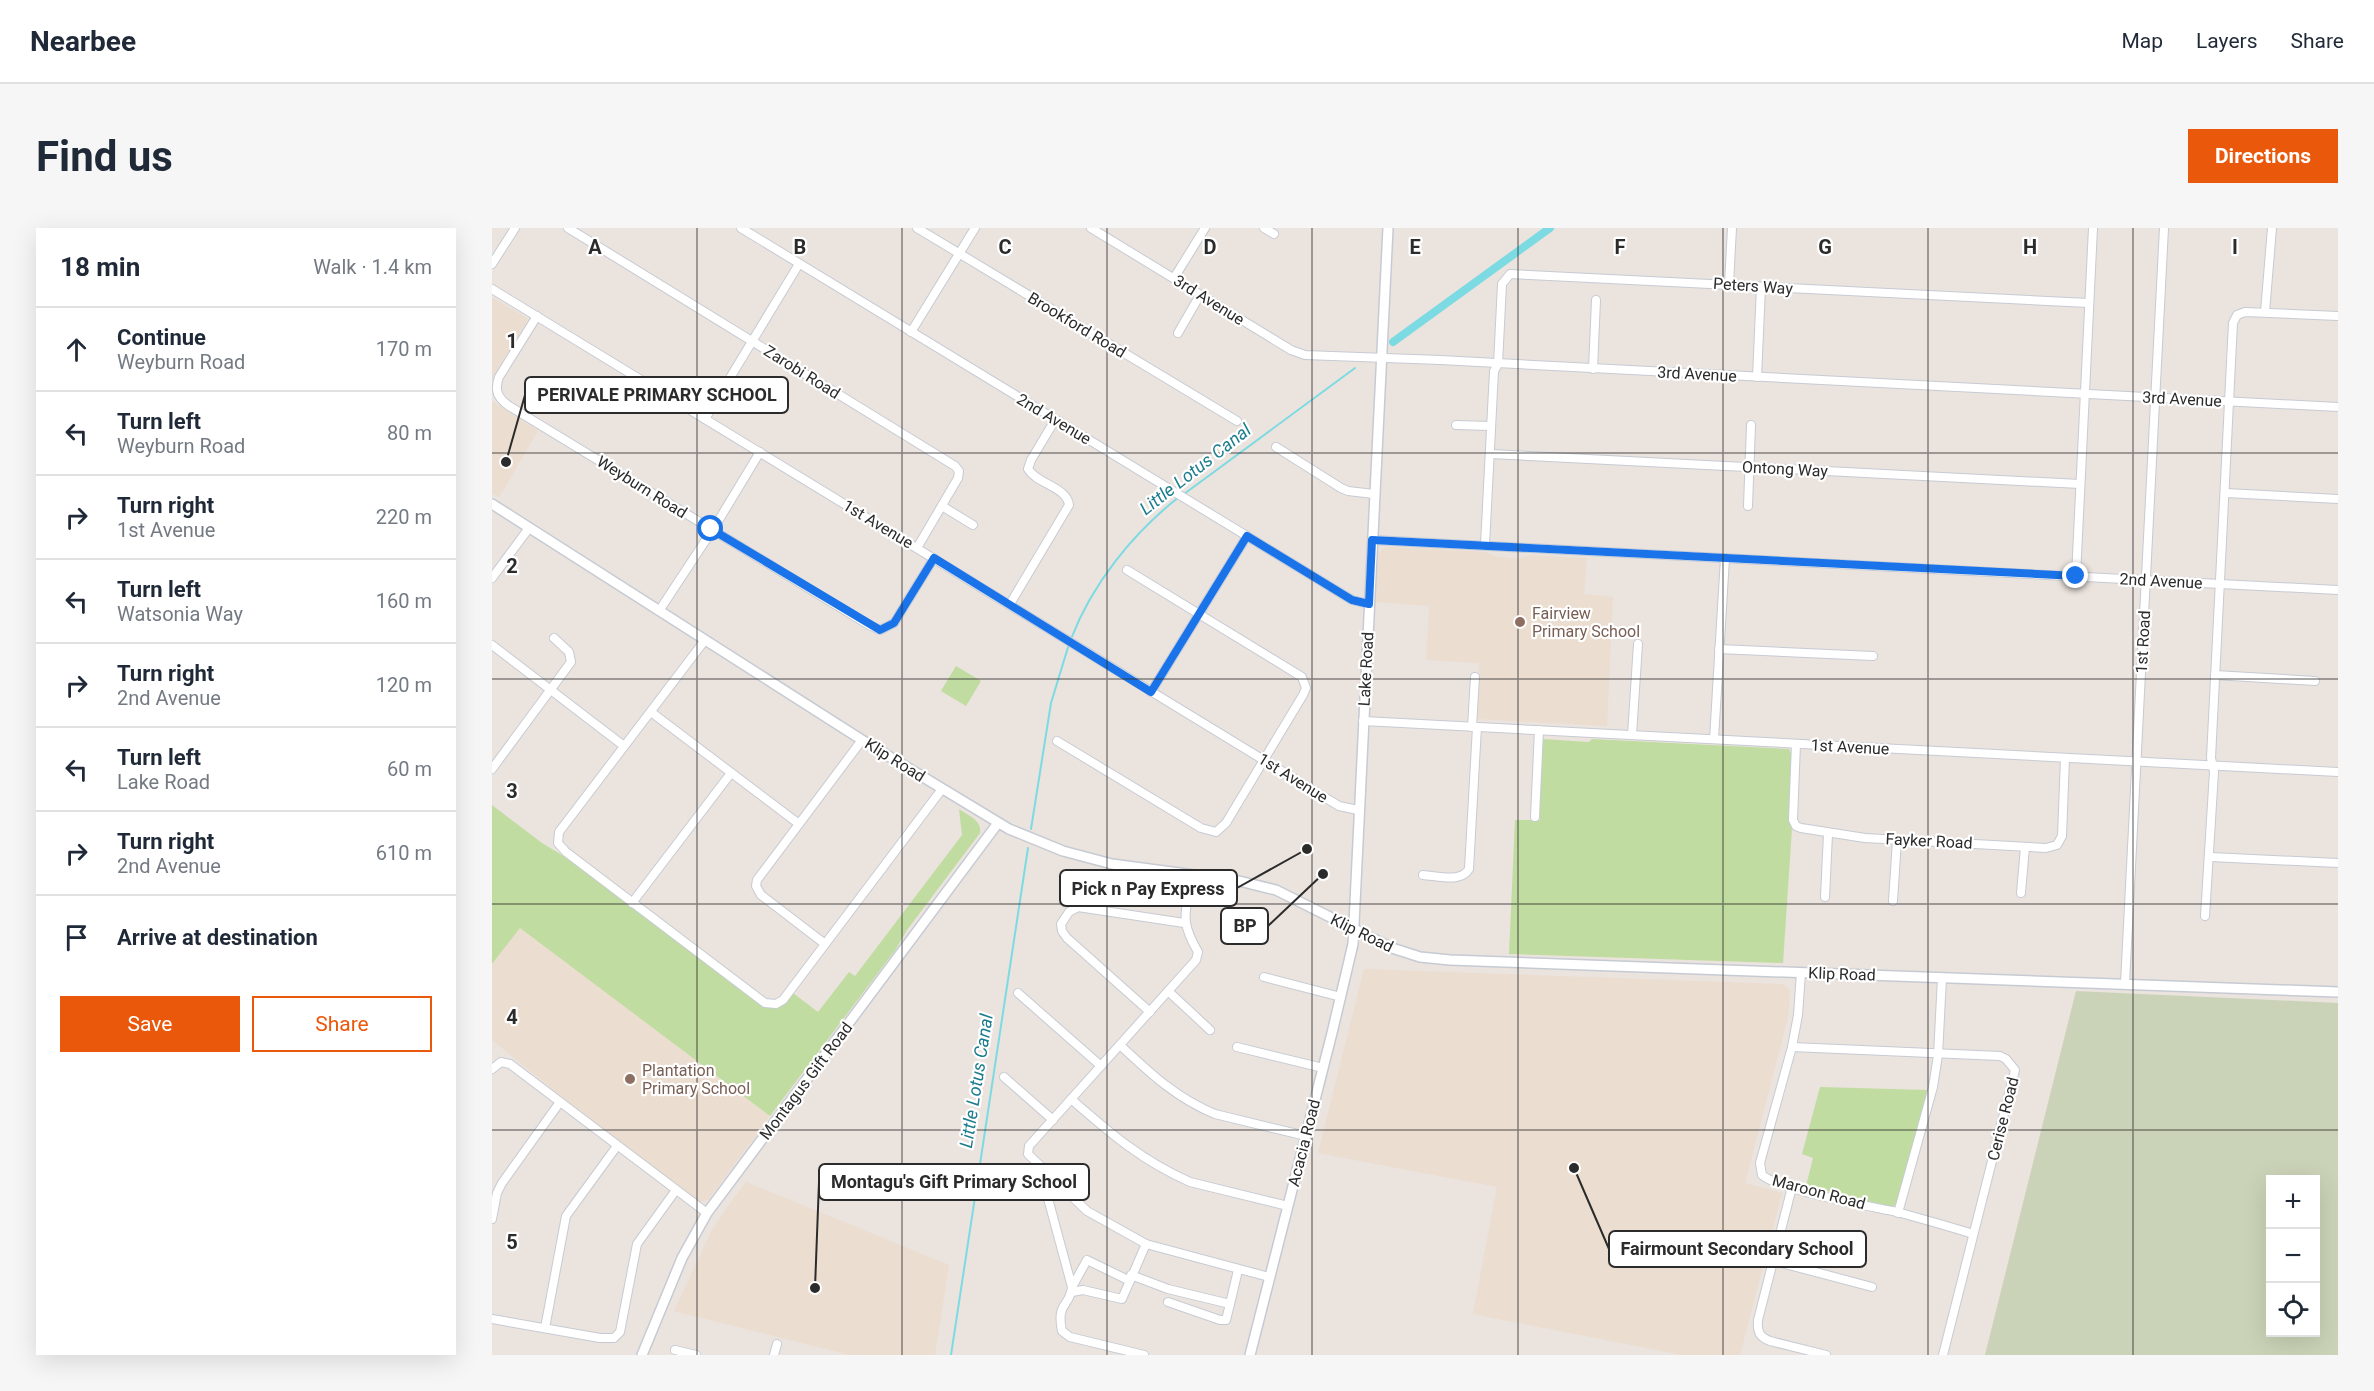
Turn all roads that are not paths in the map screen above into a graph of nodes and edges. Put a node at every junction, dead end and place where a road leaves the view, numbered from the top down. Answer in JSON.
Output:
{"nodes":[{"id":1,"x":514,"y":228,"type":"edge"},
{"id":2,"x":568,"y":228,"type":"edge"},
{"id":3,"x":741,"y":228,"type":"edge"},
{"id":4,"x":917,"y":228,"type":"edge"},
{"id":5,"x":975,"y":228,"type":"edge"},
{"id":6,"x":1091,"y":228,"type":"edge"},
{"id":7,"x":1205,"y":228,"type":"edge"},
{"id":8,"x":1264,"y":228,"type":"edge"},
{"id":9,"x":1388,"y":228,"type":"edge"},
{"id":10,"x":1732,"y":228,"type":"edge"},
{"id":11,"x":2093,"y":228,"type":"edge"},
{"id":12,"x":2164,"y":228,"type":"edge"},
{"id":13,"x":2272,"y":228,"type":"edge"},
{"id":14,"x":1274,"y":234,"type":"dead end"},
{"id":15,"x":959,"y":254,"type":"junction"},
{"id":16,"x":492,"y":264,"type":"edge"},
{"id":17,"x":799,"y":264,"type":"junction"},
{"id":18,"x":1174,"y":279,"type":"junction"},
{"id":19,"x":1729,"y":284,"type":"junction"},
{"id":20,"x":1761,"y":287,"type":"junction"},
{"id":21,"x":492,"y":289,"type":"edge"},
{"id":22,"x":1200,"y":295,"type":"junction"},
{"id":23,"x":1596,"y":300,"type":"dead end"},
{"id":24,"x":2089,"y":303,"type":"junction"},
{"id":25,"x":2265,"y":312,"type":"junction"},
{"id":26,"x":537,"y":316,"type":"junction"},
{"id":27,"x":2338,"y":316,"type":"edge"},
{"id":28,"x":911,"y":332,"type":"junction"},
{"id":29,"x":1178,"y":333,"type":"dead end"},
{"id":30,"x":752,"y":341,"type":"junction"},
{"id":31,"x":1382,"y":358,"type":"junction"},
{"id":32,"x":1498,"y":364,"type":"junction"},
{"id":33,"x":1593,"y":369,"type":"junction"},
{"id":34,"x":1757,"y":377,"type":"junction"},
{"id":35,"x":2085,"y":394,"type":"junction"},
{"id":36,"x":2156,"y":398,"type":"junction"},
{"id":37,"x":2229,"y":401,"type":"junction"},
{"id":38,"x":2338,"y":407,"type":"edge"},
{"id":39,"x":705,"y":419,"type":"junction"},
{"id":40,"x":1055,"y":420,"type":"junction"},
{"id":41,"x":1238,"y":422,"type":"dead end"},
{"id":42,"x":1456,"y":425,"type":"dead end"},
{"id":43,"x":1751,"y":425,"type":"dead end"},
{"id":44,"x":1491,"y":426,"type":"junction"},
{"id":45,"x":1276,"y":447,"type":"dead end"},
{"id":46,"x":760,"y":452,"type":"junction"},
{"id":47,"x":1491,"y":454,"type":"junction"},
{"id":48,"x":1749,"y":467,"type":"junction"},
{"id":49,"x":2080,"y":484,"type":"junction"},
{"id":50,"x":2226,"y":493,"type":"junction"},
{"id":51,"x":1374,"y":494,"type":"junction"},
{"id":52,"x":2338,"y":499,"type":"edge"},
{"id":53,"x":492,"y":504,"type":"edge"},
{"id":54,"x":942,"y":506,"type":"junction"},
{"id":55,"x":1748,"y":506,"type":"dead end"},
{"id":56,"x":973,"y":525,"type":"dead end"},
{"id":57,"x":529,"y":528,"type":"junction"},
{"id":58,"x":711,"y":529,"type":"junction"},
{"id":59,"x":1247,"y":536,"type":"junction"},
{"id":60,"x":1372,"y":540,"type":"junction"},
{"id":61,"x":1485,"y":545,"type":"junction"},
{"id":62,"x":917,"y":548,"type":"junction"},
{"id":63,"x":934,"y":558,"type":"junction"},
{"id":64,"x":1725,"y":558,"type":"junction"},
{"id":65,"x":1127,"y":570,"type":"dead end"},
{"id":66,"x":2076,"y":576,"type":"junction"},
{"id":67,"x":492,"y":578,"type":"edge"},
{"id":68,"x":2146,"y":580,"type":"junction"},
{"id":69,"x":2219,"y":584,"type":"junction"},
{"id":70,"x":2338,"y":590,"type":"edge"},
{"id":71,"x":1010,"y":604,"type":"junction"},
{"id":72,"x":1369,"y":604,"type":"junction"},
{"id":73,"x":659,"y":611,"type":"junction"},
{"id":74,"x":1199,"y":614,"type":"junction"},
{"id":75,"x":554,"y":638,"type":"dead end"},
{"id":76,"x":705,"y":640,"type":"junction"},
{"id":77,"x":1638,"y":644,"type":"dead end"},
{"id":78,"x":492,"y":645,"type":"edge"},
{"id":79,"x":1719,"y":649,"type":"junction"},
{"id":80,"x":1873,"y":656,"type":"dead end"},
{"id":81,"x":2215,"y":675,"type":"junction"},
{"id":82,"x":1475,"y":677,"type":"dead end"},
{"id":83,"x":2315,"y":681,"type":"dead end"},
{"id":84,"x":552,"y":691,"type":"junction"},
{"id":85,"x":1151,"y":692,"type":"junction"},
{"id":86,"x":651,"y":712,"type":"junction"},
{"id":87,"x":1363,"y":722,"type":"junction"},
{"id":88,"x":1474,"y":727,"type":"junction"},
{"id":89,"x":1539,"y":730,"type":"junction"},
{"id":90,"x":1632,"y":735,"type":"junction"},
{"id":91,"x":1714,"y":739,"type":"junction"},
{"id":92,"x":862,"y":740,"type":"junction"},
{"id":93,"x":1058,"y":741,"type":"dead end"},
{"id":94,"x":1796,"y":744,"type":"junction"},
{"id":95,"x":624,"y":746,"type":"junction"},
{"id":96,"x":2065,"y":758,"type":"junction"},
{"id":97,"x":1264,"y":760,"type":"junction"},
{"id":98,"x":2137,"y":762,"type":"junction"},
{"id":99,"x":2213,"y":766,"type":"junction"},
{"id":100,"x":492,"y":769,"type":"edge"},
{"id":101,"x":2338,"y":772,"type":"edge"},
{"id":102,"x":731,"y":773,"type":"junction"},
{"id":103,"x":942,"y":789,"type":"junction"},
{"id":104,"x":1358,"y":810,"type":"junction"},
{"id":105,"x":1535,"y":817,"type":"dead end"},
{"id":106,"x":799,"y":824,"type":"junction"},
{"id":107,"x":998,"y":824,"type":"junction"},
{"id":108,"x":1828,"y":834,"type":"junction"},
{"id":109,"x":1897,"y":840,"type":"junction"},
{"id":110,"x":2025,"y":846,"type":"junction"},
{"id":111,"x":2211,"y":857,"type":"junction"},
{"id":112,"x":2338,"y":863,"type":"edge"},
{"id":113,"x":1191,"y":875,"type":"junction"},
{"id":114,"x":1424,"y":875,"type":"dead end"},
{"id":115,"x":1069,"y":877,"type":"dead end"},
{"id":116,"x":2021,"y":892,"type":"dead end"},
{"id":117,"x":1825,"y":897,"type":"dead end"},
{"id":118,"x":1893,"y":901,"type":"dead end"},
{"id":119,"x":632,"y":903,"type":"junction"},
{"id":120,"x":1076,"y":908,"type":"junction"},
{"id":121,"x":2205,"y":916,"type":"dead end"},
{"id":122,"x":1184,"y":923,"type":"junction"},
{"id":123,"x":1353,"y":931,"type":"junction"},
{"id":124,"x":825,"y":944,"type":"junction"},
{"id":125,"x":1801,"y":973,"type":"junction"},
{"id":126,"x":1264,"y":977,"type":"dead end"},
{"id":127,"x":1942,"y":978,"type":"junction"},
{"id":128,"x":2125,"y":983,"type":"junction"},
{"id":129,"x":1168,"y":992,"type":"junction"},
{"id":130,"x":2338,"y":992,"type":"edge"},
{"id":131,"x":1018,"y":993,"type":"dead end"},
{"id":132,"x":1341,"y":997,"type":"junction"},
{"id":133,"x":1150,"y":1012,"type":"junction"},
{"id":134,"x":1210,"y":1030,"type":"dead end"},
{"id":135,"x":1120,"y":1045,"type":"junction"},
{"id":136,"x":1236,"y":1047,"type":"dead end"},
{"id":137,"x":1792,"y":1047,"type":"junction"},
{"id":138,"x":1938,"y":1055,"type":"junction"},
{"id":139,"x":1101,"y":1066,"type":"junction"},
{"id":140,"x":1323,"y":1068,"type":"junction"},
{"id":141,"x":492,"y":1069,"type":"edge"},
{"id":142,"x":1004,"y":1077,"type":"dead end"},
{"id":143,"x":1071,"y":1099,"type":"junction"},
{"id":144,"x":560,"y":1102,"type":"junction"},
{"id":145,"x":1053,"y":1120,"type":"junction"},
{"id":146,"x":1306,"y":1136,"type":"junction"},
{"id":147,"x":617,"y":1146,"type":"junction"},
{"id":148,"x":1040,"y":1167,"type":"junction"},
{"id":149,"x":1792,"y":1188,"type":"junction"},
{"id":150,"x":676,"y":1190,"type":"junction"},
{"id":151,"x":1288,"y":1206,"type":"junction"},
{"id":152,"x":708,"y":1213,"type":"junction"},
{"id":153,"x":1898,"y":1213,"type":"junction"},
{"id":154,"x":492,"y":1219,"type":"edge"},
{"id":155,"x":1973,"y":1233,"type":"junction"},
{"id":156,"x":1146,"y":1244,"type":"junction"},
{"id":157,"x":1774,"y":1261,"type":"junction"},
{"id":158,"x":1239,"y":1270,"type":"junction"},
{"id":159,"x":1269,"y":1277,"type":"junction"},
{"id":160,"x":1131,"y":1278,"type":"junction"},
{"id":161,"x":1872,"y":1287,"type":"dead end"},
{"id":162,"x":1072,"y":1289,"type":"junction"},
{"id":163,"x":1168,"y":1302,"type":"dead end"},
{"id":164,"x":1230,"y":1304,"type":"junction"},
{"id":165,"x":492,"y":1319,"type":"edge"},
{"id":166,"x":544,"y":1328,"type":"junction"},
{"id":167,"x":777,"y":1344,"type":"dead end"},
{"id":168,"x":675,"y":1350,"type":"dead end"},
{"id":169,"x":642,"y":1355,"type":"edge"},
{"id":170,"x":696,"y":1355,"type":"edge"},
{"id":171,"x":774,"y":1355,"type":"edge"},
{"id":172,"x":1144,"y":1355,"type":"edge"},
{"id":173,"x":1250,"y":1355,"type":"edge"},
{"id":174,"x":1826,"y":1355,"type":"edge"},
{"id":175,"x":1943,"y":1355,"type":"edge"}],
"edges":[{"from":1,"to":16,"type":"street"},
{"from":2,"to":30,"type":"street","name":"Zarobi Road"},
{"from":3,"to":17,"type":"street","name":"2nd Avenue"},
{"from":4,"to":15,"type":"street","name":"Brookford Road"},
{"from":5,"to":15,"type":"street"},
{"from":6,"to":18,"type":"street","name":"3rd Avenue"},
{"from":7,"to":18,"type":"street"},
{"from":8,"to":14,"type":"street"},
{"from":9,"to":31,"type":"street","name":"Lake Road"},
{"from":10,"to":19,"type":"street"},
{"from":11,"to":24,"type":"street"},
{"from":12,"to":36,"type":"street","name":"1st Road"},
{"from":13,"to":25,"type":"street"},
{"from":15,"to":28,"type":"street"},
{"from":15,"to":41,"type":"street","name":"Brookford Road"},
{"from":17,"to":28,"type":"street","name":"2nd Avenue"},
{"from":17,"to":30,"type":"street"},
{"from":18,"to":22,"type":"street","name":"3rd Avenue"},
{"from":19,"to":20,"type":"street","name":"Peters Way"},
{"from":19,"to":32,"type":"street","name":"Peters Way"},
{"from":20,"to":24,"type":"street","name":"Peters Way"},
{"from":20,"to":34,"type":"street"},
{"from":21,"to":26,"type":"street","name":"1st Avenue"},
{"from":22,"to":29,"type":"street"},
{"from":22,"to":31,"type":"street","name":"3rd Avenue"},
{"from":23,"to":33,"type":"street"},
{"from":24,"to":35,"type":"street"},
{"from":25,"to":27,"type":"street"},
{"from":25,"to":37,"type":"street"},
{"from":26,"to":39,"type":"street","name":"1st Avenue"},
{"from":26,"to":58,"type":"street","name":"Weyburn Road"},
{"from":28,"to":40,"type":"street","name":"2nd Avenue"},
{"from":30,"to":39,"type":"street"},
{"from":30,"to":54,"type":"street","name":"Zarobi Road"},
{"from":31,"to":32,"type":"street","name":"3rd Avenue"},
{"from":31,"to":51,"type":"street","name":"Lake Road"},
{"from":32,"to":33,"type":"street","name":"3rd Avenue"},
{"from":32,"to":44,"type":"street"},
{"from":33,"to":34,"type":"street","name":"3rd Avenue"},
{"from":34,"to":35,"type":"street","name":"3rd Avenue"},
{"from":35,"to":36,"type":"street","name":"3rd Avenue"},
{"from":35,"to":49,"type":"street"},
{"from":36,"to":37,"type":"street","name":"3rd Avenue"},
{"from":36,"to":68,"type":"street","name":"1st Road"},
{"from":37,"to":38,"type":"street","name":"3rd Avenue"},
{"from":37,"to":50,"type":"street"},
{"from":39,"to":46,"type":"street","name":"1st Avenue"},
{"from":40,"to":59,"type":"street","name":"2nd Avenue"},
{"from":40,"to":71,"type":"street"},
{"from":42,"to":44,"type":"street"},
{"from":43,"to":48,"type":"street"},
{"from":44,"to":47,"type":"street"},
{"from":45,"to":51,"type":"street"},
{"from":46,"to":58,"type":"street"},
{"from":46,"to":62,"type":"street","name":"1st Avenue"},
{"from":47,"to":48,"type":"street","name":"Ontong Way"},
{"from":47,"to":61,"type":"street"},
{"from":48,"to":49,"type":"street","name":"Ontong Way"},
{"from":48,"to":55,"type":"street"},
{"from":49,"to":66,"type":"street"},
{"from":50,"to":52,"type":"street"},
{"from":50,"to":69,"type":"street"},
{"from":51,"to":60,"type":"street","name":"Lake Road"},
{"from":53,"to":57,"type":"street","name":"Klip Road"},
{"from":54,"to":56,"type":"street"},
{"from":54,"to":62,"type":"street","name":"Zarobi Road"},
{"from":57,"to":67,"type":"street"},
{"from":57,"to":73,"type":"street","name":"Klip Road"},
{"from":58,"to":63,"type":"street","name":"Weyburn Road"},
{"from":58,"to":73,"type":"street"},
{"from":59,"to":72,"type":"street","name":"2nd Avenue"},
{"from":59,"to":74,"type":"street"},
{"from":60,"to":61,"type":"street","name":"2nd Avenue"},
{"from":60,"to":72,"type":"street","name":"Lake Road"},
{"from":61,"to":64,"type":"street","name":"2nd Avenue"},
{"from":62,"to":63,"type":"street","name":"1st Avenue"},
{"from":63,"to":71,"type":"street","name":"1st Avenue"},
{"from":64,"to":66,"type":"street","name":"2nd Avenue"},
{"from":64,"to":79,"type":"street"},
{"from":65,"to":74,"type":"street"},
{"from":66,"to":68,"type":"street","name":"2nd Avenue"},
{"from":68,"to":69,"type":"street","name":"2nd Avenue"},
{"from":68,"to":98,"type":"street","name":"1st Road"},
{"from":69,"to":70,"type":"street","name":"2nd Avenue"},
{"from":69,"to":81,"type":"street"},
{"from":71,"to":85,"type":"street","name":"1st Avenue"},
{"from":72,"to":87,"type":"street","name":"Lake Road"},
{"from":73,"to":76,"type":"street","name":"Klip Road"},
{"from":74,"to":85,"type":"street"},
{"from":74,"to":97,"type":"street"},
{"from":75,"to":84,"type":"street"},
{"from":76,"to":86,"type":"street"},
{"from":76,"to":92,"type":"street","name":"Klip Road"},
{"from":77,"to":90,"type":"street"},
{"from":78,"to":84,"type":"street"},
{"from":79,"to":80,"type":"street"},
{"from":79,"to":91,"type":"street"},
{"from":81,"to":83,"type":"street"},
{"from":81,"to":99,"type":"street"},
{"from":82,"to":88,"type":"street"},
{"from":84,"to":95,"type":"street"},
{"from":84,"to":100,"type":"street"},
{"from":85,"to":97,"type":"street","name":"1st Avenue"},
{"from":86,"to":95,"type":"street"},
{"from":86,"to":102,"type":"street"},
{"from":87,"to":88,"type":"street","name":"1st Avenue"},
{"from":87,"to":104,"type":"street","name":"Lake Road"},
{"from":88,"to":89,"type":"street","name":"1st Avenue"},
{"from":88,"to":114,"type":"street"},
{"from":89,"to":90,"type":"street","name":"1st Avenue"},
{"from":89,"to":105,"type":"street"},
{"from":90,"to":91,"type":"street","name":"1st Avenue"},
{"from":91,"to":94,"type":"street","name":"1st Avenue"},
{"from":92,"to":103,"type":"street","name":"Klip Road"},
{"from":92,"to":106,"type":"street"},
{"from":93,"to":97,"type":"street"},
{"from":94,"to":96,"type":"street","name":"1st Avenue"},
{"from":94,"to":108,"type":"street","name":"Fayker Road"},
{"from":95,"to":119,"type":"street"},
{"from":96,"to":98,"type":"street","name":"1st Avenue"},
{"from":96,"to":110,"type":"street","name":"Fayker Road"},
{"from":97,"to":104,"type":"street","name":"1st Avenue"},
{"from":98,"to":99,"type":"street","name":"1st Avenue"},
{"from":98,"to":128,"type":"street","name":"1st Road"},
{"from":99,"to":101,"type":"street","name":"1st Avenue"},
{"from":99,"to":111,"type":"street"},
{"from":102,"to":106,"type":"street"},
{"from":102,"to":119,"type":"street"},
{"from":103,"to":107,"type":"street","name":"Klip Road"},
{"from":103,"to":124,"type":"street"},
{"from":104,"to":123,"type":"street","name":"Lake Road"},
{"from":106,"to":124,"type":"street"},
{"from":107,"to":113,"type":"street","name":"Klip Road"},
{"from":107,"to":152,"type":"street","name":"Montagus Gift Road"},
{"from":108,"to":109,"type":"street","name":"Fayker Road"},
{"from":108,"to":117,"type":"street"},
{"from":109,"to":110,"type":"street","name":"Fayker Road"},
{"from":109,"to":118,"type":"street"},
{"from":110,"to":116,"type":"street"},
{"from":111,"to":112,"type":"street"},
{"from":111,"to":121,"type":"street"},
{"from":113,"to":122,"type":"street"},
{"from":113,"to":123,"type":"street","name":"Klip Road"},
{"from":115,"to":120,"type":"street"},
{"from":119,"to":124,"type":"street"},
{"from":120,"to":122,"type":"street"},
{"from":120,"to":133,"type":"street"},
{"from":122,"to":129,"type":"street"},
{"from":123,"to":125,"type":"street","name":"Klip Road"},
{"from":123,"to":132,"type":"street","name":"Acacia Road"},
{"from":125,"to":127,"type":"street","name":"Klip Road"},
{"from":125,"to":137,"type":"street","name":"Maroon Road"},
{"from":126,"to":132,"type":"street"},
{"from":127,"to":128,"type":"street","name":"Klip Road"},
{"from":127,"to":138,"type":"street"},
{"from":128,"to":130,"type":"street","name":"Klip Road"},
{"from":129,"to":133,"type":"street"},
{"from":129,"to":134,"type":"street"},
{"from":131,"to":139,"type":"street"},
{"from":132,"to":140,"type":"street","name":"Acacia Road"},
{"from":133,"to":135,"type":"street"},
{"from":135,"to":139,"type":"street"},
{"from":135,"to":146,"type":"street"},
{"from":136,"to":140,"type":"street"},
{"from":137,"to":138,"type":"street","name":"Cerise Road"},
{"from":137,"to":149,"type":"street","name":"Maroon Road"},
{"from":138,"to":153,"type":"street"},
{"from":138,"to":155,"type":"street","name":"Cerise Road"},
{"from":139,"to":143,"type":"street"},
{"from":140,"to":146,"type":"street","name":"Acacia Road"},
{"from":141,"to":144,"type":"street"},
{"from":142,"to":145,"type":"street"},
{"from":143,"to":145,"type":"street"},
{"from":143,"to":151,"type":"street"},
{"from":144,"to":147,"type":"street"},
{"from":144,"to":154,"type":"street"},
{"from":145,"to":148,"type":"street"},
{"from":146,"to":151,"type":"street","name":"Acacia Road"},
{"from":147,"to":150,"type":"street"},
{"from":147,"to":166,"type":"street"},
{"from":148,"to":156,"type":"street"},
{"from":148,"to":162,"type":"street"},
{"from":149,"to":153,"type":"street","name":"Maroon Road"},
{"from":149,"to":157,"type":"street"},
{"from":150,"to":152,"type":"street"},
{"from":150,"to":166,"type":"street"},
{"from":151,"to":159,"type":"street","name":"Acacia Road"},
{"from":152,"to":169,"type":"street","name":"Montagus Gift Road"},
{"from":153,"to":155,"type":"street","name":"Maroon Road"},
{"from":155,"to":175,"type":"street","name":"Cerise Road"},
{"from":156,"to":158,"type":"street"},
{"from":156,"to":160,"type":"street"},
{"from":157,"to":161,"type":"street"},
{"from":157,"to":174,"type":"street"},
{"from":158,"to":159,"type":"street"},
{"from":158,"to":164,"type":"street"},
{"from":159,"to":173,"type":"street","name":"Acacia Road"},
{"from":160,"to":162,"type":"street"},
{"from":160,"to":162,"type":"street"},
{"from":160,"to":164,"type":"street"},
{"from":162,"to":172,"type":"street"},
{"from":163,"to":164,"type":"street"},
{"from":165,"to":166,"type":"street"},
{"from":167,"to":171,"type":"street"},
{"from":168,"to":170,"type":"street"}]}
